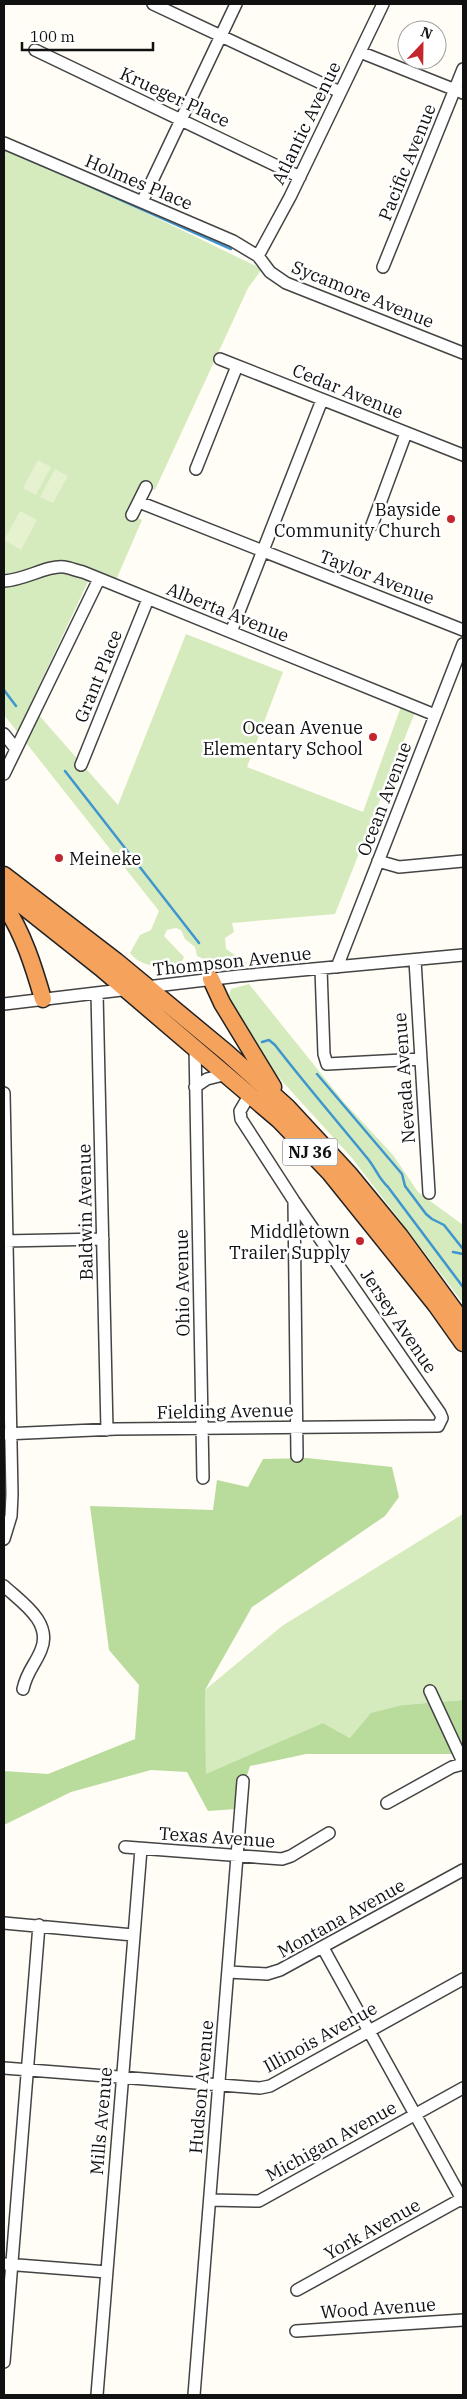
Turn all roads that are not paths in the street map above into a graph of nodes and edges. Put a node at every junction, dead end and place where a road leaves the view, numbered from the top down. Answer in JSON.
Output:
{"nodes":[{"id":1,"x":153,"y":4,"type":"edge"},
{"id":2,"x":236,"y":4,"type":"edge"},
{"id":3,"x":383,"y":4,"type":"edge"},
{"id":4,"x":221,"y":36,"type":"junction"},
{"id":5,"x":35,"y":50,"type":"dead end"},
{"id":6,"x":360,"y":52,"type":"junction"},
{"id":7,"x":463,"y":69,"type":"edge"},
{"id":8,"x":340,"y":92,"type":"junction"},
{"id":9,"x":459,"y":92,"type":"edge"},
{"id":10,"x":181,"y":120,"type":"junction"},
{"id":11,"x":4,"y":143,"type":"edge"},
{"id":12,"x":300,"y":176,"type":"junction"},
{"id":13,"x":142,"y":202,"type":"junction"},
{"id":14,"x":258,"y":256,"type":"junction"},
{"id":15,"x":382,"y":268,"type":"dead end"},
{"id":16,"x":463,"y":353,"type":"edge"},
{"id":17,"x":220,"y":359,"type":"dead end"},
{"id":18,"x":237,"y":366,"type":"junction"},
{"id":19,"x":322,"y":400,"type":"junction"},
{"id":20,"x":406,"y":433,"type":"junction"},
{"id":21,"x":463,"y":455,"type":"edge"},
{"id":22,"x":196,"y":469,"type":"dead end"},
{"id":23,"x":146,"y":487,"type":"dead end"},
{"id":24,"x":139,"y":502,"type":"junction"},
{"id":25,"x":132,"y":515,"type":"dead end"},
{"id":26,"x":372,"y":525,"type":"dead end"},
{"id":27,"x":262,"y":551,"type":"junction"},
{"id":28,"x":99,"y":578,"type":"junction"},
{"id":29,"x":4,"y":581,"type":"edge"},
{"id":30,"x":148,"y":599,"type":"junction"},
{"id":31,"x":463,"y":630,"type":"edge"},
{"id":32,"x":231,"y":632,"type":"junction"},
{"id":33,"x":463,"y":644,"type":"edge"},
{"id":34,"x":461,"y":659,"type":"edge"},
{"id":35,"x":436,"y":715,"type":"junction"},
{"id":36,"x":4,"y":734,"type":"edge"},
{"id":37,"x":16,"y":749,"type":"junction"},
{"id":38,"x":81,"y":765,"type":"dead end"},
{"id":39,"x":4,"y":774,"type":"edge"},
{"id":40,"x":378,"y":861,"type":"junction"},
{"id":41,"x":463,"y":861,"type":"edge"},
{"id":42,"x":4,"y":875,"type":"edge"},
{"id":43,"x":4,"y":891,"type":"edge"},
{"id":44,"x":4,"y":905,"type":"edge"},
{"id":45,"x":463,"y":955,"type":"edge"},
{"id":46,"x":415,"y":960,"type":"junction"},
{"id":47,"x":337,"y":968,"type":"junction"},
{"id":48,"x":321,"y":969,"type":"junction"},
{"id":49,"x":211,"y":979,"type":"junction"},
{"id":50,"x":147,"y":987,"type":"junction"},
{"id":51,"x":127,"y":990,"type":"junction"},
{"id":52,"x":97,"y":993,"type":"junction"},
{"id":53,"x":43,"y":999,"type":"junction"},
{"id":54,"x":4,"y":1004,"type":"edge"},
{"id":55,"x":195,"y":1046,"type":"junction"},
{"id":56,"x":420,"y":1059,"type":"junction"},
{"id":57,"x":227,"y":1074,"type":"junction"},
{"id":58,"x":195,"y":1088,"type":"junction"},
{"id":59,"x":4,"y":1093,"type":"edge"},
{"id":60,"x":250,"y":1094,"type":"junction"},
{"id":61,"x":287,"y":1107,"type":"junction"},
{"id":62,"x":4,"y":1145,"type":"edge"},
{"id":63,"x":429,"y":1193,"type":"dead end"},
{"id":64,"x":294,"y":1201,"type":"junction"},
{"id":65,"x":103,"y":1239,"type":"junction"},
{"id":66,"x":6,"y":1241,"type":"edge"},
{"id":67,"x":463,"y":1322,"type":"edge"},
{"id":68,"x":7,"y":1336,"type":"edge"},
{"id":69,"x":463,"y":1343,"type":"edge"},
{"id":70,"x":442,"y":1418,"type":"joint"},
{"id":71,"x":297,"y":1428,"type":"junction"},
{"id":72,"x":202,"y":1429,"type":"junction"},
{"id":73,"x":107,"y":1430,"type":"junction"},
{"id":74,"x":8,"y":1434,"type":"edge"},
{"id":75,"x":297,"y":1456,"type":"dead end"},
{"id":76,"x":202,"y":1478,"type":"dead end"},
{"id":77,"x":4,"y":1539,"type":"edge"},
{"id":78,"x":4,"y":1586,"type":"edge"},
{"id":79,"x":24,"y":1689,"type":"dead end"},
{"id":80,"x":430,"y":1691,"type":"dead end"},
{"id":81,"x":463,"y":1763,"type":"edge"},
{"id":82,"x":242,"y":1781,"type":"dead end"},
{"id":83,"x":387,"y":1803,"type":"dead end"},
{"id":84,"x":329,"y":1833,"type":"dead end"},
{"id":85,"x":125,"y":1848,"type":"dead end"},
{"id":86,"x":141,"y":1849,"type":"junction"},
{"id":87,"x":237,"y":1856,"type":"junction"},
{"id":88,"x":463,"y":1870,"type":"edge"},
{"id":89,"x":4,"y":1923,"type":"edge"},
{"id":90,"x":38,"y":1926,"type":"junction"},
{"id":91,"x":133,"y":1935,"type":"junction"},
{"id":92,"x":323,"y":1948,"type":"junction"},
{"id":93,"x":229,"y":1972,"type":"junction"},
{"id":94,"x":463,"y":1979,"type":"edge"},
{"id":95,"x":370,"y":2030,"type":"junction"},
{"id":96,"x":4,"y":2068,"type":"edge"},
{"id":97,"x":27,"y":2070,"type":"junction"},
{"id":98,"x":122,"y":2077,"type":"junction"},
{"id":99,"x":218,"y":2085,"type":"junction"},
{"id":100,"x":463,"y":2088,"type":"edge"},
{"id":101,"x":416,"y":2115,"type":"junction"},
{"id":102,"x":463,"y":2199,"type":"edge"},
{"id":103,"x":210,"y":2200,"type":"junction"},
{"id":104,"x":8,"y":2264,"type":"edge"},
{"id":105,"x":107,"y":2272,"type":"junction"},
{"id":106,"x":298,"y":2290,"type":"dead end"},
{"id":107,"x":463,"y":2320,"type":"edge"},
{"id":108,"x":296,"y":2331,"type":"dead end"},
{"id":109,"x":4,"y":2362,"type":"edge"},
{"id":110,"x":97,"y":2395,"type":"edge"},
{"id":111,"x":194,"y":2395,"type":"edge"}],
"edges":[{"from":1,"to":4,"type":"street"},
{"from":2,"to":4,"type":"street"},
{"from":3,"to":6,"type":"street","name":"Atlantic Avenue"},
{"from":4,"to":8,"type":"street"},
{"from":4,"to":10,"type":"street"},
{"from":5,"to":10,"type":"street","name":"Krueger Place"},
{"from":6,"to":8,"type":"street","name":"Atlantic Avenue"},
{"from":6,"to":9,"type":"street"},
{"from":7,"to":9,"type":"street","name":"Pacific Avenue"},
{"from":8,"to":12,"type":"street","name":"Atlantic Avenue"},
{"from":9,"to":15,"type":"street","name":"Pacific Avenue"},
{"from":10,"to":12,"type":"street","name":"Krueger Place"},
{"from":10,"to":13,"type":"street"},
{"from":11,"to":13,"type":"street","name":"Holmes Place"},
{"from":12,"to":14,"type":"street","name":"Atlantic Avenue"},
{"from":13,"to":14,"type":"street","name":"Holmes Place"},
{"from":14,"to":16,"type":"street","name":"Sycamore Avenue"},
{"from":17,"to":18,"type":"street","name":"Cedar Avenue"},
{"from":18,"to":19,"type":"street","name":"Cedar Avenue"},
{"from":18,"to":22,"type":"street"},
{"from":19,"to":20,"type":"street","name":"Cedar Avenue"},
{"from":19,"to":27,"type":"street"},
{"from":20,"to":21,"type":"street","name":"Cedar Avenue"},
{"from":20,"to":26,"type":"street"},
{"from":23,"to":24,"type":"street"},
{"from":24,"to":25,"type":"street"},
{"from":24,"to":27,"type":"street","name":"Taylor Avenue"},
{"from":27,"to":31,"type":"street","name":"Taylor Avenue"},
{"from":27,"to":32,"type":"street"},
{"from":28,"to":29,"type":"street","name":"Alberta Avenue"},
{"from":28,"to":30,"type":"street","name":"Alberta Avenue"},
{"from":28,"to":37,"type":"street"},
{"from":30,"to":32,"type":"street","name":"Alberta Avenue"},
{"from":30,"to":38,"type":"street","name":"Grant Place"},
{"from":32,"to":35,"type":"street","name":"Alberta Avenue"},
{"from":33,"to":34,"type":"street","name":"Ocean Avenue"},
{"from":34,"to":35,"type":"street","name":"Ocean Avenue"},
{"from":35,"to":40,"type":"street","name":"Ocean Avenue"},
{"from":36,"to":37,"type":"street"},
{"from":37,"to":39,"type":"street"},
{"from":40,"to":41,"type":"street"},
{"from":40,"to":47,"type":"street","name":"Ocean Avenue"},
{"from":42,"to":50,"type":"highway","number":"NJ 36"},
{"from":43,"to":51,"type":"highway","number":"NJ 36"},
{"from":44,"to":53,"type":"highway"},
{"from":45,"to":46,"type":"street","name":"Thompson Avenue"},
{"from":46,"to":47,"type":"street","name":"Thompson Avenue"},
{"from":46,"to":56,"type":"street","name":"Nevada Avenue"},
{"from":47,"to":48,"type":"street","name":"Thompson Avenue"},
{"from":48,"to":49,"type":"street","name":"Thompson Avenue"},
{"from":48,"to":56,"type":"street"},
{"from":49,"to":50,"type":"street","name":"Thompson Avenue"},
{"from":49,"to":61,"type":"highway"},
{"from":50,"to":51,"type":"street","name":"Thompson Avenue"},
{"from":50,"to":61,"type":"highway","number":"NJ 36"},
{"from":51,"to":52,"type":"street","name":"Thompson Avenue"},
{"from":51,"to":55,"type":"highway","number":"NJ 36"},
{"from":52,"to":53,"type":"street","name":"Thompson Avenue"},
{"from":52,"to":65,"type":"street","name":"Baldwin Avenue"},
{"from":53,"to":54,"type":"street","name":"Thompson Avenue"},
{"from":55,"to":57,"type":"highway","number":"NJ 36"},
{"from":55,"to":58,"type":"street","name":"Ohio Avenue"},
{"from":56,"to":63,"type":"street","name":"Nevada Avenue"},
{"from":57,"to":58,"type":"street"},
{"from":57,"to":60,"type":"highway","number":"NJ 36"},
{"from":58,"to":72,"type":"street","name":"Ohio Avenue"},
{"from":59,"to":62,"type":"street"},
{"from":60,"to":64,"type":"street","name":"Jersey Avenue"},
{"from":60,"to":69,"type":"highway","number":"NJ 36"},
{"from":61,"to":67,"type":"highway","number":"NJ 36"},
{"from":62,"to":66,"type":"street"},
{"from":64,"to":70,"type":"street","name":"Jersey Avenue"},
{"from":64,"to":71,"type":"street"},
{"from":65,"to":66,"type":"street"},
{"from":65,"to":73,"type":"street","name":"Baldwin Avenue"},
{"from":66,"to":68,"type":"street"},
{"from":68,"to":74,"type":"street"},
{"from":70,"to":71,"type":"street","name":"Fielding Avenue"},
{"from":71,"to":72,"type":"street","name":"Fielding Avenue"},
{"from":71,"to":75,"type":"street"},
{"from":72,"to":73,"type":"street","name":"Fielding Avenue"},
{"from":72,"to":76,"type":"street","name":"Ohio Avenue"},
{"from":73,"to":74,"type":"street","name":"Fielding Avenue"},
{"from":74,"to":77,"type":"street"},
{"from":78,"to":79,"type":"street"},
{"from":80,"to":81,"type":"street"},
{"from":81,"to":83,"type":"street"},
{"from":82,"to":87,"type":"street","name":"Hudson Avenue"},
{"from":84,"to":87,"type":"street","name":"Texas Avenue"},
{"from":85,"to":86,"type":"street","name":"Texas Avenue"},
{"from":86,"to":87,"type":"street","name":"Texas Avenue"},
{"from":86,"to":91,"type":"street","name":"Mills Avenue"},
{"from":87,"to":93,"type":"street","name":"Hudson Avenue"},
{"from":88,"to":92,"type":"street","name":"Montana Avenue"},
{"from":89,"to":90,"type":"street"},
{"from":90,"to":91,"type":"street"},
{"from":90,"to":97,"type":"street"},
{"from":91,"to":98,"type":"street","name":"Mills Avenue"},
{"from":92,"to":93,"type":"street","name":"Montana Avenue"},
{"from":92,"to":95,"type":"street"},
{"from":93,"to":99,"type":"street","name":"Hudson Avenue"},
{"from":94,"to":95,"type":"street","name":"Illinois Avenue"},
{"from":95,"to":99,"type":"street","name":"Illinois Avenue"},
{"from":95,"to":101,"type":"street"},
{"from":96,"to":97,"type":"street","name":"Illinois Avenue"},
{"from":97,"to":98,"type":"street","name":"Illinois Avenue"},
{"from":97,"to":104,"type":"street"},
{"from":98,"to":99,"type":"street","name":"Illinois Avenue"},
{"from":98,"to":105,"type":"street","name":"Mills Avenue"},
{"from":99,"to":103,"type":"street","name":"Hudson Avenue"},
{"from":100,"to":101,"type":"street","name":"Michigan Avenue"},
{"from":101,"to":102,"type":"street"},
{"from":101,"to":103,"type":"street","name":"Michigan Avenue"},
{"from":102,"to":106,"type":"street","name":"York Avenue"},
{"from":103,"to":111,"type":"street","name":"Hudson Avenue"},
{"from":104,"to":105,"type":"street"},
{"from":104,"to":109,"type":"street"},
{"from":105,"to":110,"type":"street","name":"Mills Avenue"},
{"from":107,"to":108,"type":"street","name":"Wood Avenue"}]}
